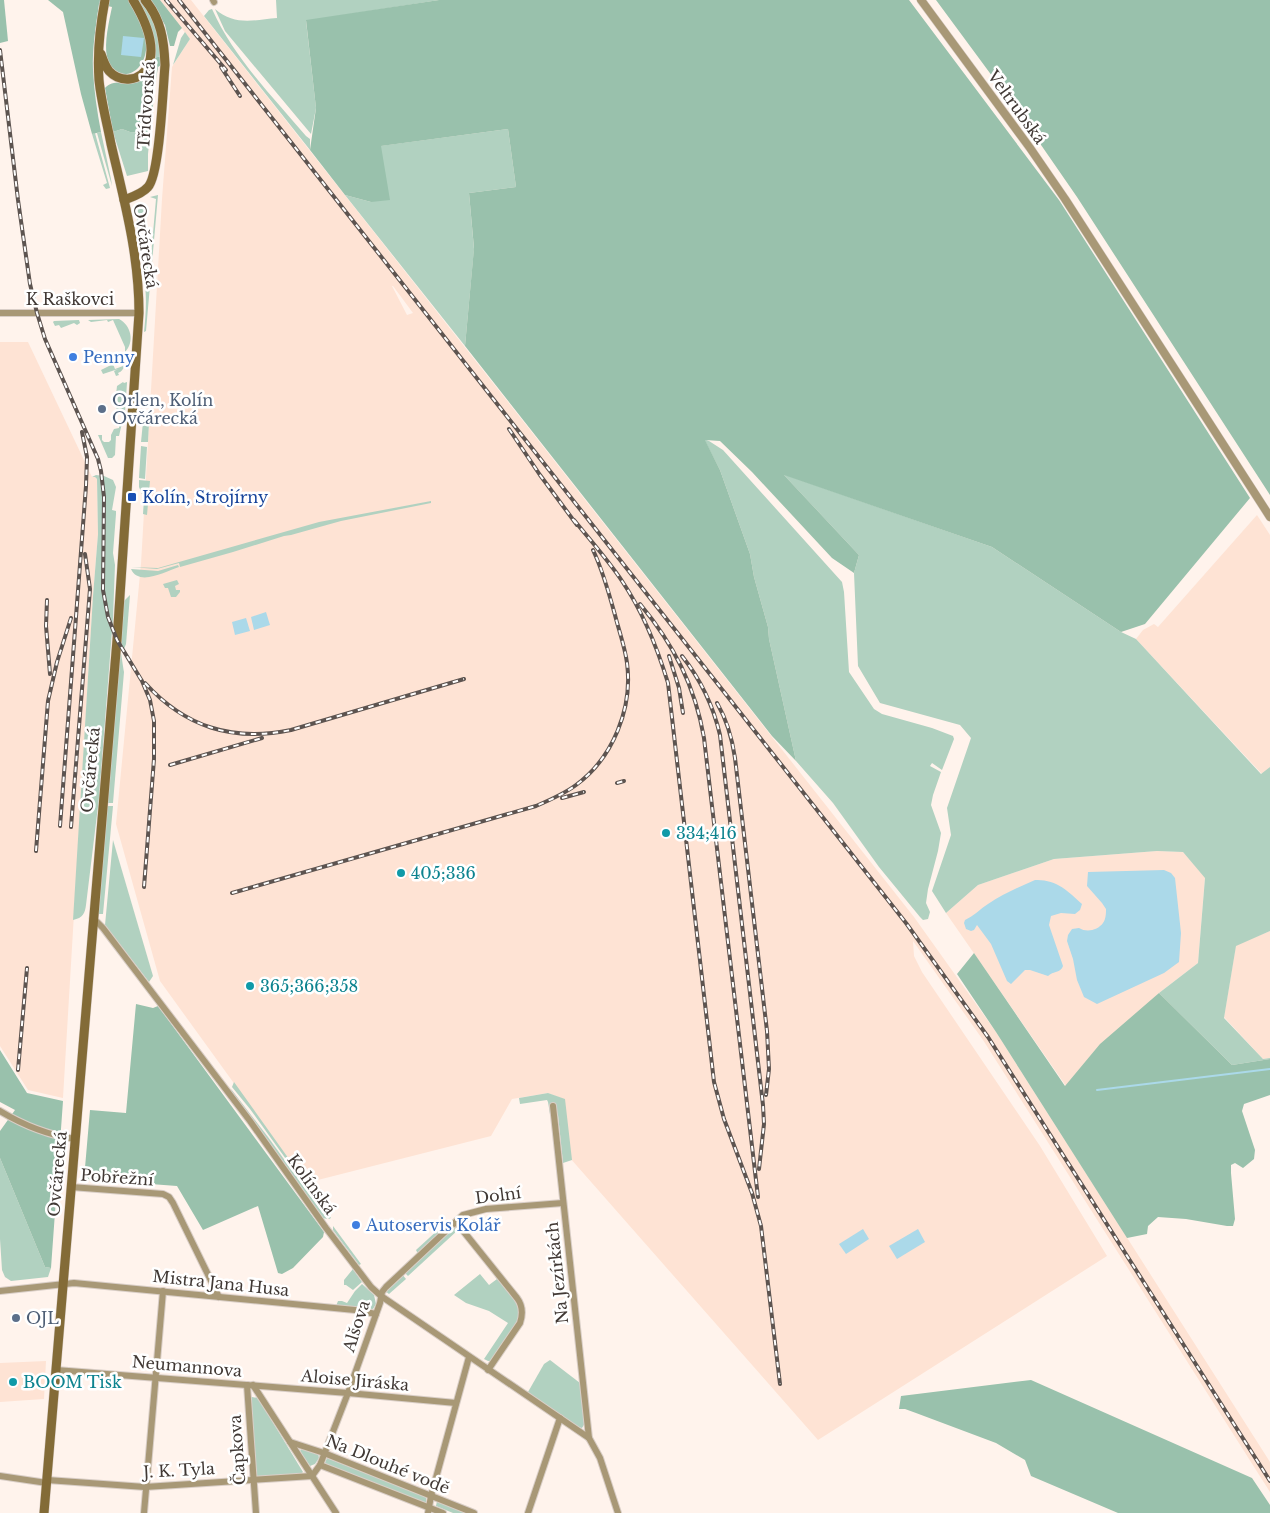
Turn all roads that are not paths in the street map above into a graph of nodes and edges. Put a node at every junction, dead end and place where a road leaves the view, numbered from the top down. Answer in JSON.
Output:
{"nodes":[{"id":1,"x":105,"y":0,"type":"edge"},
{"id":2,"x":133,"y":0,"type":"edge"},
{"id":3,"x":144,"y":0,"type":"edge"},
{"id":4,"x":921,"y":0,"type":"edge"},
{"id":5,"x":98,"y":49,"type":"junction"},
{"id":6,"x":124,"y":200,"type":"junction"},
{"id":7,"x":0,"y":313,"type":"edge"},
{"id":8,"x":139,"y":313,"type":"junction"},
{"id":9,"x":1270,"y":517,"type":"edge"},
{"id":10,"x":93,"y":918,"type":"junction"},
{"id":11,"x":553,"y":1106,"type":"dead end"},
{"id":12,"x":0,"y":1111,"type":"edge"},
{"id":13,"x":75,"y":1139,"type":"junction"},
{"id":14,"x":71,"y":1187,"type":"junction"},
{"id":15,"x":563,"y":1203,"type":"junction"},
{"id":16,"x":456,"y":1222,"type":"junction"},
{"id":17,"x":63,"y":1284,"type":"junction"},
{"id":18,"x":0,"y":1291,"type":"edge"},
{"id":19,"x":163,"y":1291,"type":"junction"},
{"id":20,"x":380,"y":1296,"type":"junction"},
{"id":21,"x":218,"y":1297,"type":"junction"},
{"id":22,"x":376,"y":1314,"type":"junction"},
{"id":23,"x":469,"y":1357,"type":"junction"},
{"id":24,"x":56,"y":1370,"type":"junction"},
{"id":25,"x":488,"y":1370,"type":"junction"},
{"id":26,"x":155,"y":1378,"type":"junction"},
{"id":27,"x":250,"y":1385,"type":"junction"},
{"id":28,"x":348,"y":1393,"type":"junction"},
{"id":29,"x":456,"y":1403,"type":"junction"},
{"id":30,"x":560,"y":1418,"type":"junction"},
{"id":31,"x":589,"y":1438,"type":"junction"},
{"id":32,"x":290,"y":1442,"type":"junction"},
{"id":33,"x":324,"y":1453,"type":"junction"},
{"id":34,"x":320,"y":1465,"type":"junction"},
{"id":35,"x":0,"y":1476,"type":"edge"},
{"id":36,"x":312,"y":1476,"type":"junction"},
{"id":37,"x":252,"y":1479,"type":"junction"},
{"id":38,"x":47,"y":1481,"type":"junction"},
{"id":39,"x":145,"y":1487,"type":"junction"},
{"id":40,"x":431,"y":1496,"type":"junction"},
{"id":41,"x":428,"y":1510,"type":"edge"},
{"id":42,"x":44,"y":1513,"type":"edge"},
{"id":43,"x":144,"y":1513,"type":"edge"},
{"id":44,"x":256,"y":1513,"type":"edge"},
{"id":45,"x":336,"y":1513,"type":"edge"},
{"id":46,"x":443,"y":1513,"type":"edge"},
{"id":47,"x":474,"y":1513,"type":"edge"},
{"id":48,"x":528,"y":1513,"type":"edge"},
{"id":49,"x":618,"y":1513,"type":"edge"}],
"edges":[{"from":1,"to":5,"type":"main road","name":"Ovčárecká"},
{"from":2,"to":5,"type":"main road"},
{"from":3,"to":6,"type":"main road","name":"Třídvorská"},
{"from":4,"to":9,"type":"street","name":"Veltrubská"},
{"from":5,"to":6,"type":"main road","name":"Ovčárecká"},
{"from":6,"to":8,"type":"main road","name":"Ovčárecká"},
{"from":7,"to":8,"type":"street","name":"K Raškovci"},
{"from":8,"to":10,"type":"main road","name":"Ovčárecká"},
{"from":10,"to":13,"type":"main road","name":"Ovčárecká"},
{"from":10,"to":20,"type":"street","name":"Kolínská"},
{"from":11,"to":15,"type":"street","name":"Na Jezírkách"},
{"from":12,"to":13,"type":"street"},
{"from":13,"to":14,"type":"main road","name":"Ovčárecká"},
{"from":14,"to":17,"type":"main road","name":"Ovčárecká"},
{"from":14,"to":21,"type":"street","name":"Pobřežní"},
{"from":15,"to":16,"type":"street","name":"Dolní"},
{"from":15,"to":31,"type":"street","name":"Na Jezírkách"},
{"from":16,"to":20,"type":"street","name":"Dolní"},
{"from":16,"to":25,"type":"street"},
{"from":17,"to":18,"type":"street","name":"Mistra Jana Husa"},
{"from":17,"to":19,"type":"street","name":"Mistra Jana Husa"},
{"from":17,"to":24,"type":"main road","name":"Ovčárecká"},
{"from":19,"to":21,"type":"street","name":"Mistra Jana Husa"},
{"from":19,"to":26,"type":"street"},
{"from":20,"to":22,"type":"street","name":"Alšova"},
{"from":20,"to":23,"type":"street","name":"Kolínská"},
{"from":21,"to":22,"type":"street","name":"Mistra Jana Husa"},
{"from":22,"to":28,"type":"street","name":"Alšova"},
{"from":23,"to":25,"type":"street","name":"Kolínská"},
{"from":23,"to":29,"type":"street"},
{"from":24,"to":26,"type":"street","name":"Neumannova"},
{"from":24,"to":38,"type":"main road","name":"Ovčárecká"},
{"from":25,"to":30,"type":"street","name":"Kolínská"},
{"from":26,"to":27,"type":"street","name":"Neumannova"},
{"from":26,"to":39,"type":"street"},
{"from":27,"to":28,"type":"street","name":"Aloise Jiráska"},
{"from":27,"to":32,"type":"street","name":"Neumannova"},
{"from":27,"to":37,"type":"street","name":"Čapkova"},
{"from":28,"to":29,"type":"street","name":"Aloise Jiráska"},
{"from":28,"to":33,"type":"street","name":"Alšova"},
{"from":29,"to":40,"type":"street"},
{"from":30,"to":31,"type":"street","name":"Kolínská"},
{"from":30,"to":48,"type":"street"},
{"from":31,"to":49,"type":"street","name":"Kolínská"},
{"from":32,"to":33,"type":"street","name":"Na Dlouhé vodě"},
{"from":32,"to":36,"type":"street","name":"Neumannova"},
{"from":33,"to":34,"type":"street","name":"Alšova"},
{"from":33,"to":40,"type":"street","name":"Na Dlouhé vodě"},
{"from":34,"to":36,"type":"street","name":"Alšova"},
{"from":34,"to":41,"type":"street","name":"Na Dlouhé vodě"},
{"from":35,"to":38,"type":"street","name":"J. K. Tyla"},
{"from":36,"to":37,"type":"street","name":"J. K. Tyla"},
{"from":36,"to":45,"type":"street","name":"Neumannova"},
{"from":37,"to":39,"type":"street","name":"J. K. Tyla"},
{"from":37,"to":44,"type":"street","name":"Čapkova"},
{"from":38,"to":39,"type":"street","name":"J. K. Tyla"},
{"from":38,"to":42,"type":"main road","name":"Ovčárecká"},
{"from":39,"to":43,"type":"street"},
{"from":40,"to":41,"type":"street"},
{"from":40,"to":47,"type":"street","name":"Na Dlouhé vodě"},
{"from":41,"to":46,"type":"street","name":"Na Dlouhé vodě"}]}
